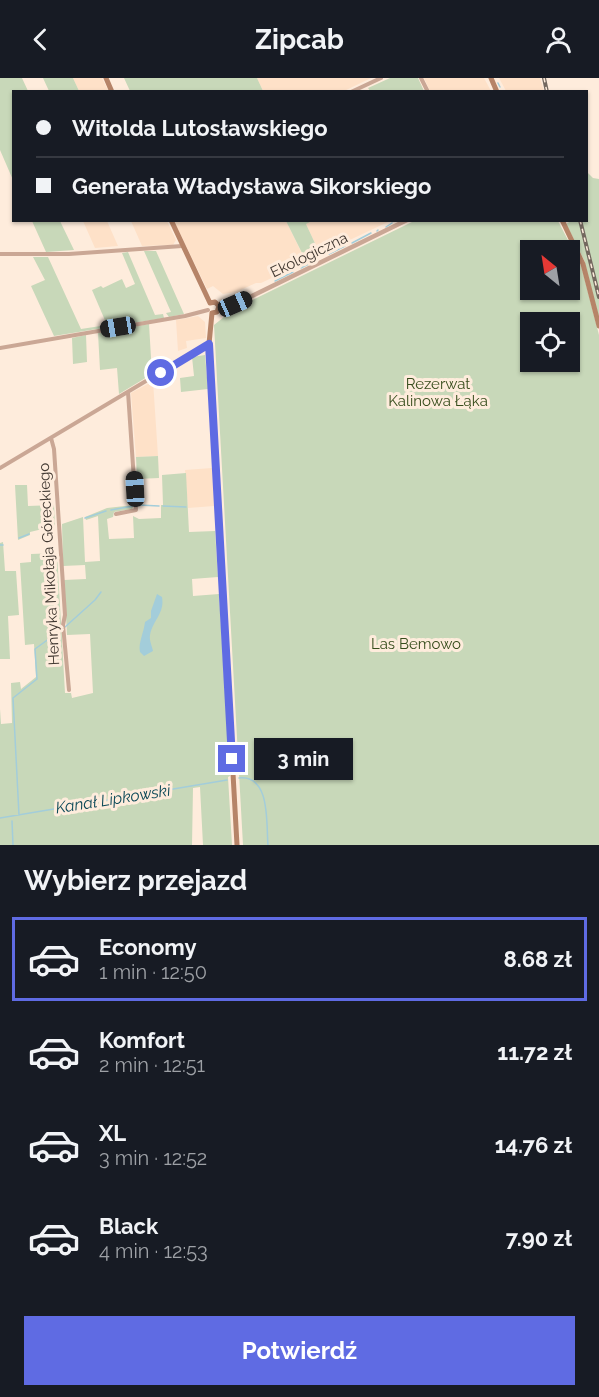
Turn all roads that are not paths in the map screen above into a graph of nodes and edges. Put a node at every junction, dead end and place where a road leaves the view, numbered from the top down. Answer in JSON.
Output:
{"nodes":[{"id":1,"x":381,"y":78,"type":"edge"},
{"id":2,"x":355,"y":90,"type":"edge"},
{"id":3,"x":172,"y":222,"type":"edge"},
{"id":4,"x":403,"y":222,"type":"edge"},
{"id":5,"x":563,"y":222,"type":"edge"},
{"id":6,"x":182,"y":246,"type":"junction"},
{"id":7,"x":0,"y":254,"type":"edge"},
{"id":8,"x":210,"y":303,"type":"junction"},
{"id":9,"x":219,"y":307,"type":"junction"},
{"id":10,"x":210,"y":312,"type":"junction"},
{"id":11,"x":599,"y":326,"type":"edge"},
{"id":12,"x":209,"y":344,"type":"junction"},
{"id":13,"x":0,"y":348,"type":"edge"},
{"id":14,"x":128,"y":392,"type":"junction"},
{"id":15,"x":51,"y":438,"type":"junction"},
{"id":16,"x":0,"y":468,"type":"edge"},
{"id":17,"x":116,"y":514,"type":"dead end"},
{"id":18,"x":69,"y":690,"type":"dead end"},
{"id":19,"x":237,"y":845,"type":"edge"}],
"edges":[{"from":1,"to":2,"type":"street"},
{"from":3,"to":6,"type":"main road"},
{"from":4,"to":9,"type":"street","name":"Ekologiczna"},
{"from":5,"to":11,"type":"main road"},
{"from":6,"to":7,"type":"street"},
{"from":6,"to":8,"type":"main road"},
{"from":8,"to":9,"type":"main road"},
{"from":8,"to":10,"type":"main road"},
{"from":9,"to":10,"type":"main road"},
{"from":10,"to":12,"type":"main road"},
{"from":10,"to":13,"type":"street"},
{"from":12,"to":14,"type":"street"},
{"from":12,"to":19,"type":"main road"},
{"from":14,"to":15,"type":"street"},
{"from":14,"to":17,"type":"street"},
{"from":15,"to":16,"type":"street"},
{"from":15,"to":18,"type":"street","name":"Henryka Mikołaja Góreckiego"}]}
